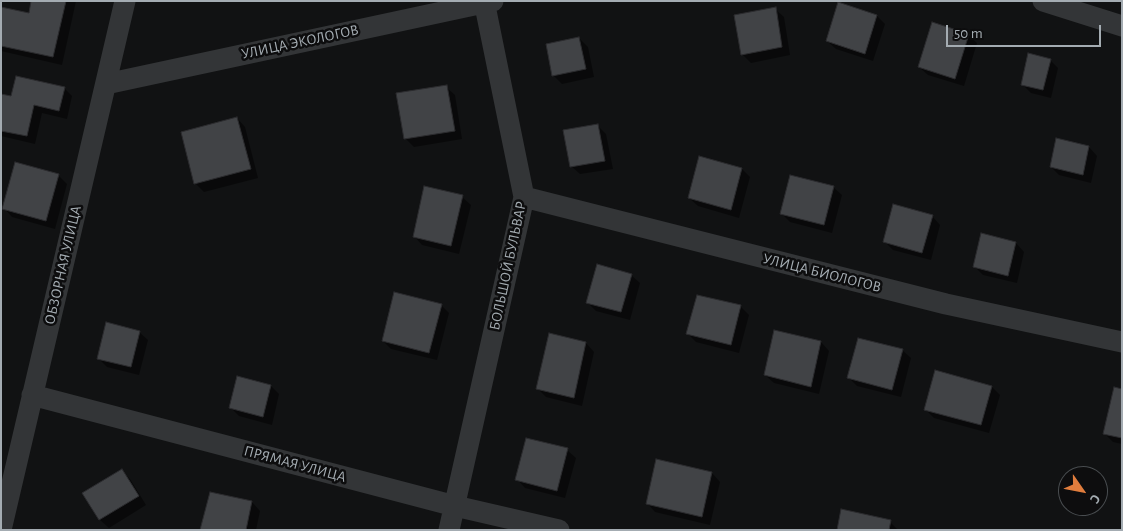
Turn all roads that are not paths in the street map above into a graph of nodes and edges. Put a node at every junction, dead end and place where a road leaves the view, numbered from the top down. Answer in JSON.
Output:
{"nodes":[{"id":1,"x":125,"y":1,"type":"edge"},
{"id":2,"x":1042,"y":1,"type":"edge"},
{"id":3,"x":487,"y":2,"type":"edge"},
{"id":4,"x":1122,"y":26,"type":"edge"},
{"id":5,"x":106,"y":84,"type":"junction"},
{"id":6,"x":524,"y":197,"type":"junction"},
{"id":7,"x":1122,"y":342,"type":"edge"},
{"id":8,"x":32,"y":395,"type":"junction"},
{"id":9,"x":455,"y":506,"type":"junction"},
{"id":10,"x":2,"y":530,"type":"edge"},
{"id":11,"x":449,"y":530,"type":"edge"},
{"id":12,"x":559,"y":530,"type":"edge"}],
"edges":[{"from":1,"to":5,"type":"street","name":"ОБЗОРНАЯ УЛИЦА"},
{"from":2,"to":4,"type":"street"},
{"from":3,"to":5,"type":"street","name":"УЛИЦА ЭКОЛОГОВ"},
{"from":3,"to":6,"type":"street","name":"БОЛЬШОЙ БУЛЬВАР"},
{"from":5,"to":8,"type":"street","name":"ОБЗОРНАЯ УЛИЦА"},
{"from":6,"to":7,"type":"street","name":"УЛИЦА БИОЛОГОВ"},
{"from":6,"to":9,"type":"street","name":"БОЛЬШОЙ БУЛЬВАР"},
{"from":8,"to":9,"type":"street","name":"ПРЯМАЯ УЛИЦА"},
{"from":8,"to":10,"type":"street","name":"ОБЗОРНАЯ УЛИЦА"},
{"from":9,"to":11,"type":"street","name":"БОЛЬШОЙ БУЛЬВАР"},
{"from":9,"to":12,"type":"street","name":"ПРЯМАЯ УЛИЦА"}]}
